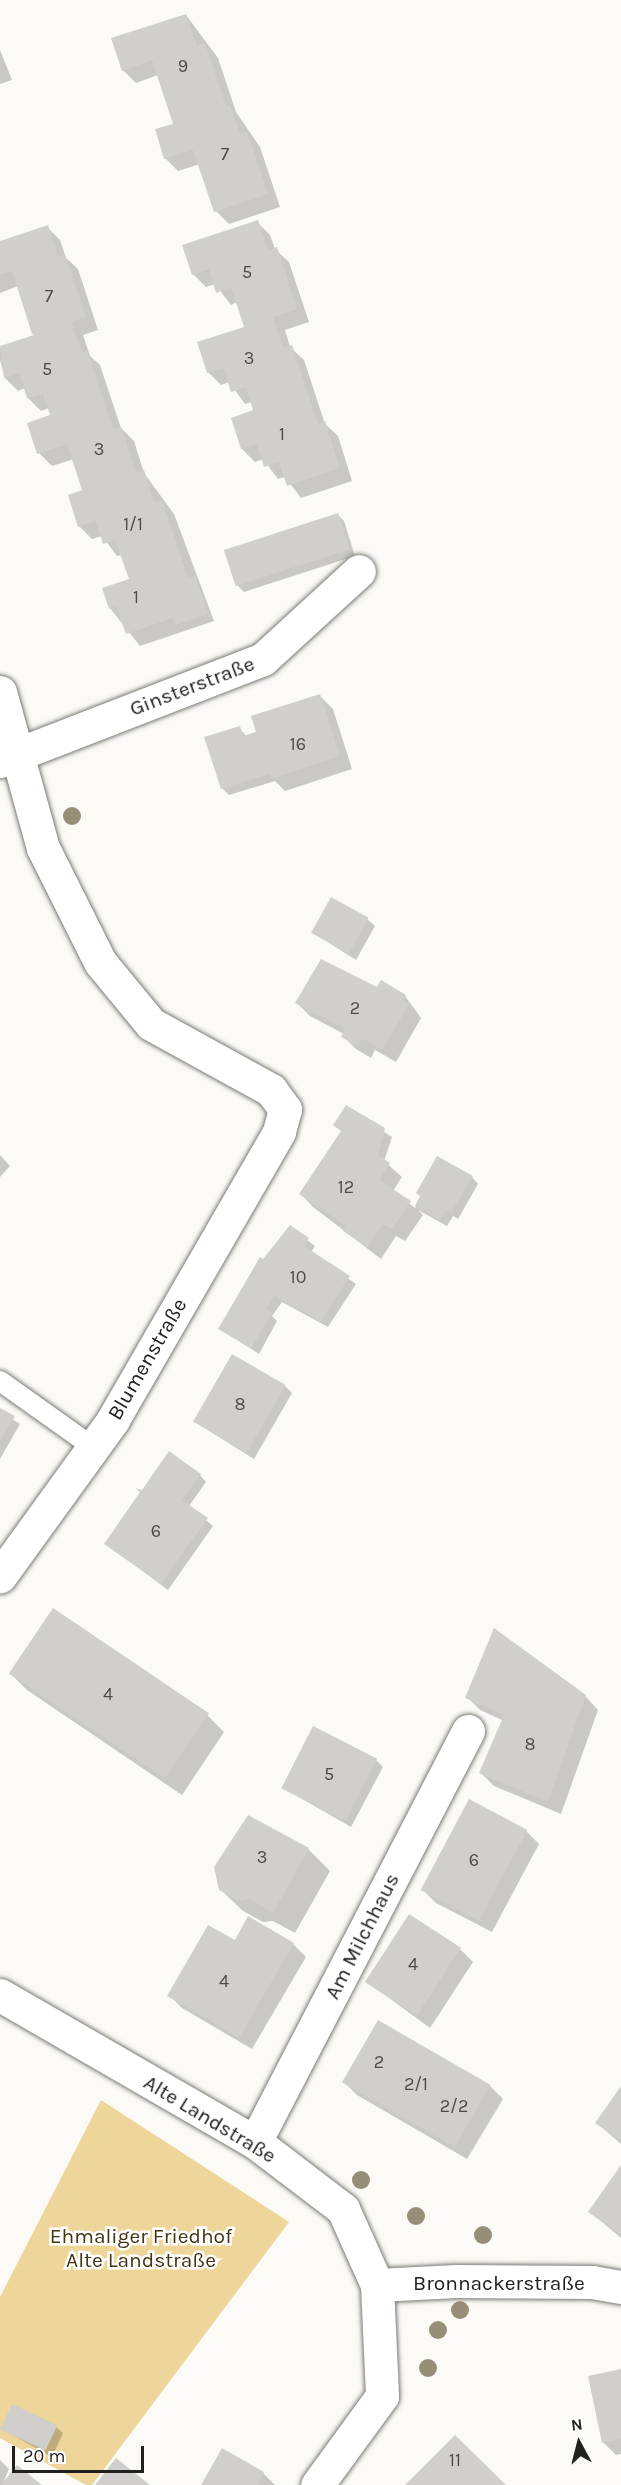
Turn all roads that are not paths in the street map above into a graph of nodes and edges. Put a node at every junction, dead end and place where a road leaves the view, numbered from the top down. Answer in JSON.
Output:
{"nodes":[{"id":1,"x":359,"y":571,"type":"dead end"},
{"id":2,"x":0,"y":692,"type":"edge"},
{"id":3,"x":9,"y":756,"type":"edge"},
{"id":4,"x":0,"y":1381,"type":"edge"},
{"id":5,"x":93,"y":1447,"type":"junction"},
{"id":6,"x":0,"y":1576,"type":"edge"},
{"id":7,"x":468,"y":1731,"type":"dead end"},
{"id":8,"x":0,"y":1995,"type":"edge"},
{"id":9,"x":255,"y":2142,"type":"junction"},
{"id":10,"x":377,"y":2285,"type":"junction"},
{"id":11,"x":621,"y":2287,"type":"edge"},
{"id":12,"x":317,"y":2485,"type":"edge"}],
"edges":[{"from":1,"to":3,"type":"street","name":"Ginsterstraße"},
{"from":2,"to":3,"type":"street"},
{"from":3,"to":5,"type":"street","name":"Blumenstraße"},
{"from":4,"to":5,"type":"lane"},
{"from":5,"to":6,"type":"street","name":"Blumenstraße"},
{"from":7,"to":9,"type":"street","name":"Am Milchhaus"},
{"from":8,"to":9,"type":"street","name":"Alte Landstraße"},
{"from":9,"to":10,"type":"street","name":"Alte Landstraße"},
{"from":10,"to":11,"type":"street","name":"Bronnackerstraße"},
{"from":10,"to":12,"type":"street"}]}
